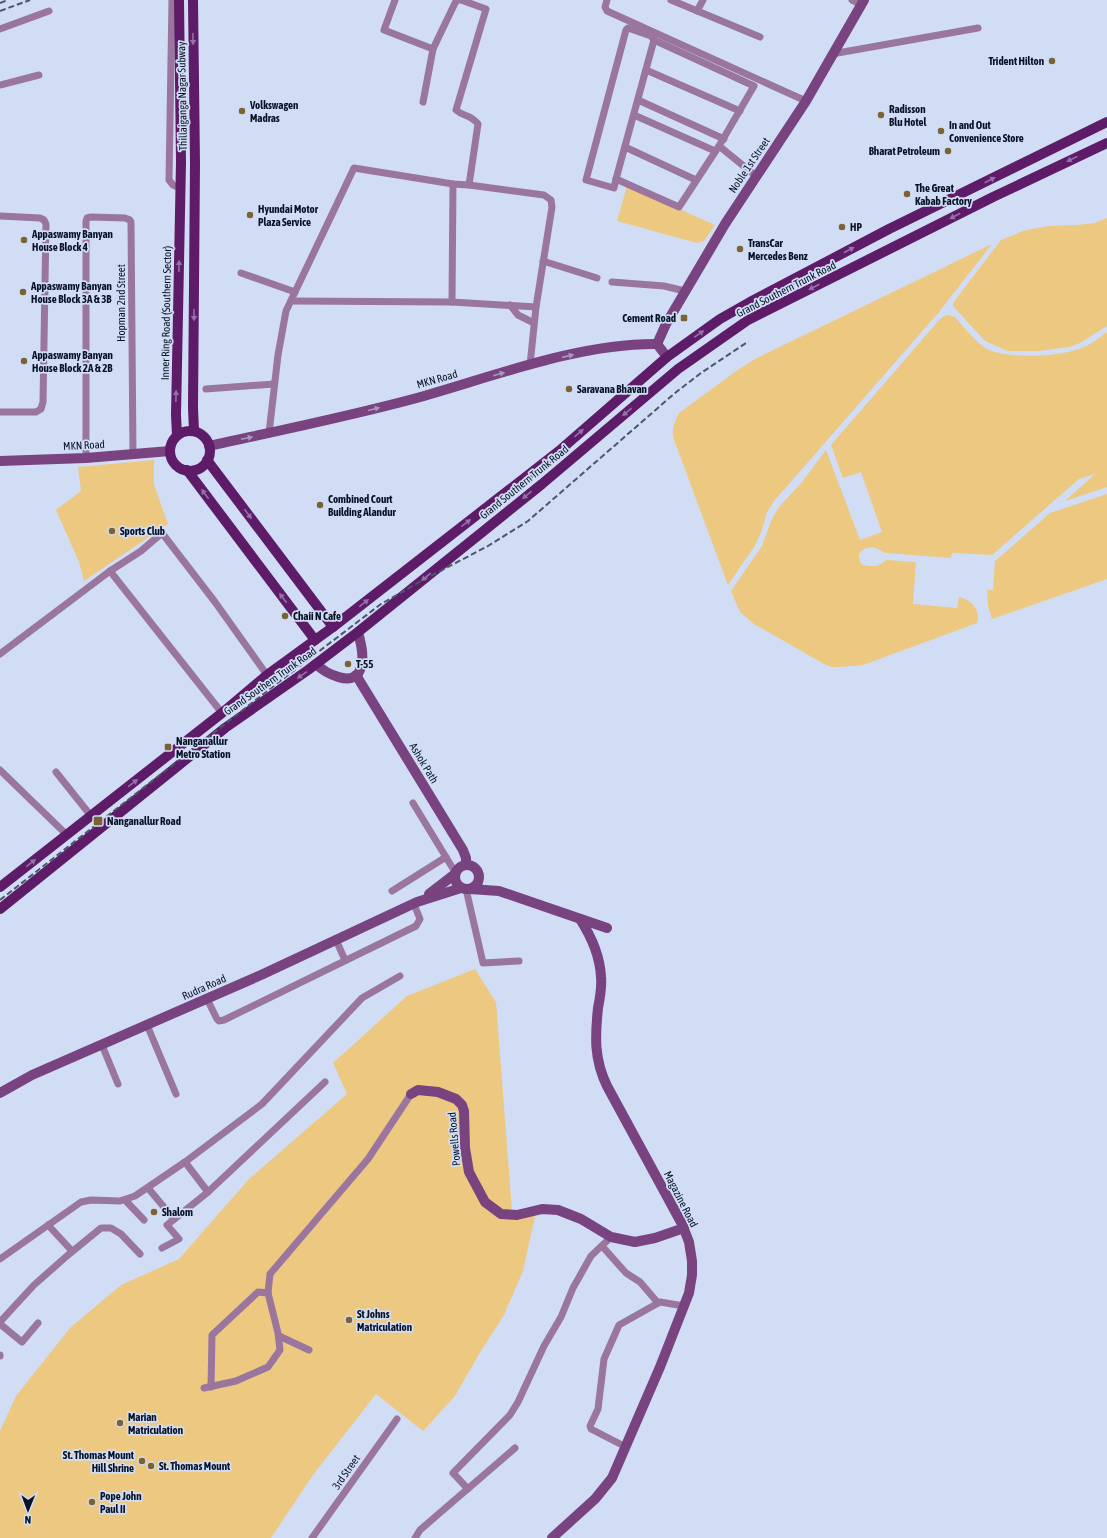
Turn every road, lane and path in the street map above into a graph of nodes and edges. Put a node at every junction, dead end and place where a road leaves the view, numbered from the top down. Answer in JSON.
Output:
{"nodes":[{"id":1,"x":172,"y":0,"type":"edge"},
{"id":2,"x":179,"y":0,"type":"edge"},
{"id":3,"x":193,"y":0,"type":"edge"},
{"id":4,"x":395,"y":0,"type":"edge"},
{"id":5,"x":460,"y":0,"type":"edge"},
{"id":6,"x":607,"y":0,"type":"edge"},
{"id":7,"x":671,"y":0,"type":"edge"},
{"id":8,"x":703,"y":0,"type":"edge"},
{"id":9,"x":852,"y":0,"type":"edge"},
{"id":10,"x":863,"y":2,"type":"edge"},
{"id":11,"x":49,"y":11,"type":"dead end"},
{"id":12,"x":698,"y":11,"type":"junction"},
{"id":13,"x":0,"y":28,"type":"edge"},
{"id":14,"x":978,"y":28,"type":"dead end"},
{"id":15,"x":760,"y":37,"type":"dead end"},
{"id":16,"x":654,"y":40,"type":"junction"},
{"id":17,"x":433,"y":49,"type":"junction"},
{"id":18,"x":832,"y":54,"type":"junction"},
{"id":19,"x":646,"y":70,"type":"junction"},
{"id":20,"x":39,"y":75,"type":"dead end"},
{"id":21,"x":0,"y":84,"type":"edge"},
{"id":22,"x":638,"y":100,"type":"junction"},
{"id":23,"x":806,"y":101,"type":"junction"},
{"id":24,"x":423,"y":102,"type":"dead end"},
{"id":25,"x":740,"y":111,"type":"junction"},
{"id":26,"x":634,"y":115,"type":"junction"},
{"id":27,"x":1107,"y":122,"type":"edge"},
{"id":28,"x":724,"y":139,"type":"junction"},
{"id":29,"x":1107,"y":143,"type":"edge"},
{"id":30,"x":625,"y":148,"type":"junction"},
{"id":31,"x":717,"y":148,"type":"junction"},
{"id":32,"x":756,"y":176,"type":"junction"},
{"id":33,"x":616,"y":179,"type":"junction"},
{"id":34,"x":696,"y":180,"type":"junction"},
{"id":35,"x":453,"y":184,"type":"junction"},
{"id":36,"x":469,"y":185,"type":"junction"},
{"id":37,"x":180,"y":190,"type":"junction"},
{"id":38,"x":194,"y":192,"type":"junction"},
{"id":39,"x":0,"y":216,"type":"edge"},
{"id":40,"x":543,"y":261,"type":"junction"},
{"id":41,"x":242,"y":273,"type":"dead end"},
{"id":42,"x":597,"y":278,"type":"dead end"},
{"id":43,"x":612,"y":282,"type":"dead end"},
{"id":44,"x":685,"y":291,"type":"junction"},
{"id":45,"x":295,"y":292,"type":"junction"},
{"id":46,"x":291,"y":301,"type":"junction"},
{"id":47,"x":452,"y":302,"type":"junction"},
{"id":48,"x":510,"y":306,"type":"junction"},
{"id":49,"x":536,"y":307,"type":"junction"},
{"id":50,"x":739,"y":308,"type":"junction"},
{"id":51,"x":748,"y":320,"type":"junction"},
{"id":52,"x":534,"y":323,"type":"junction"},
{"id":53,"x":657,"y":344,"type":"junction"},
{"id":54,"x":667,"y":357,"type":"junction"},
{"id":55,"x":530,"y":365,"type":"junction"},
{"id":56,"x":678,"y":369,"type":"junction"},
{"id":57,"x":274,"y":384,"type":"junction"},
{"id":58,"x":206,"y":389,"type":"dead end"},
{"id":59,"x":0,"y":412,"type":"edge"},
{"id":60,"x":194,"y":431,"type":"junction"},
{"id":61,"x":269,"y":433,"type":"junction"},
{"id":62,"x":177,"y":435,"type":"junction"},
{"id":63,"x":209,"y":446,"type":"junction"},
{"id":64,"x":170,"y":451,"type":"junction"},
{"id":65,"x":133,"y":454,"type":"junction"},
{"id":66,"x":86,"y":458,"type":"junction"},
{"id":67,"x":208,"y":460,"type":"junction"},
{"id":68,"x":0,"y":461,"type":"edge"},
{"id":69,"x":186,"y":470,"type":"junction"},
{"id":70,"x":110,"y":571,"type":"junction"},
{"id":71,"x":333,"y":627,"type":"junction"},
{"id":72,"x":358,"y":632,"type":"junction"},
{"id":73,"x":315,"y":640,"type":"junction"},
{"id":74,"x":0,"y":654,"type":"edge"},
{"id":75,"x":316,"y":664,"type":"junction"},
{"id":76,"x":267,"y":675,"type":"junction"},
{"id":77,"x":356,"y":675,"type":"junction"},
{"id":78,"x":222,"y":713,"type":"junction"},
{"id":79,"x":0,"y":770,"type":"edge"},
{"id":80,"x":56,"y":772,"type":"dead end"},
{"id":81,"x":413,"y":803,"type":"dead end"},
{"id":82,"x":91,"y":816,"type":"junction"},
{"id":83,"x":67,"y":834,"type":"junction"},
{"id":84,"x":446,"y":856,"type":"junction"},
{"id":85,"x":466,"y":865,"type":"junction"},
{"id":86,"x":455,"y":873,"type":"junction"},
{"id":87,"x":479,"y":876,"type":"junction"},
{"id":88,"x":0,"y":887,"type":"edge"},
{"id":89,"x":466,"y":889,"type":"junction"},
{"id":90,"x":392,"y":891,"type":"dead end"},
{"id":91,"x":499,"y":891,"type":"junction"},
{"id":92,"x":416,"y":903,"type":"junction"},
{"id":93,"x":0,"y":909,"type":"edge"},
{"id":94,"x":580,"y":919,"type":"junction"},
{"id":95,"x":607,"y":928,"type":"dead end"},
{"id":96,"x":336,"y":940,"type":"junction"},
{"id":97,"x":345,"y":960,"type":"junction"},
{"id":98,"x":519,"y":961,"type":"dead end"},
{"id":99,"x":400,"y":976,"type":"dead end"},
{"id":100,"x":207,"y":999,"type":"junction"},
{"id":101,"x":148,"y":1025,"type":"junction"},
{"id":102,"x":102,"y":1045,"type":"junction"},
{"id":103,"x":325,"y":1082,"type":"dead end"},
{"id":104,"x":118,"y":1084,"type":"dead end"},
{"id":105,"x":0,"y":1092,"type":"edge"},
{"id":106,"x":176,"y":1094,"type":"dead end"},
{"id":107,"x":411,"y":1094,"type":"joint"},
{"id":108,"x":185,"y":1162,"type":"junction"},
{"id":109,"x":148,"y":1188,"type":"junction"},
{"id":110,"x":208,"y":1192,"type":"junction"},
{"id":111,"x":125,"y":1200,"type":"junction"},
{"id":112,"x":174,"y":1219,"type":"junction"},
{"id":113,"x":144,"y":1220,"type":"dead end"},
{"id":114,"x":48,"y":1225,"type":"junction"},
{"id":115,"x":684,"y":1228,"type":"junction"},
{"id":116,"x":611,"y":1238,"type":"junction"},
{"id":117,"x":602,"y":1246,"type":"junction"},
{"id":118,"x":162,"y":1248,"type":"dead end"},
{"id":119,"x":72,"y":1251,"type":"junction"},
{"id":120,"x":140,"y":1254,"type":"dead end"},
{"id":121,"x":0,"y":1259,"type":"edge"},
{"id":122,"x":268,"y":1293,"type":"junction"},
{"id":123,"x":658,"y":1303,"type":"junction"},
{"id":124,"x":684,"y":1306,"type":"junction"},
{"id":125,"x":0,"y":1323,"type":"edge"},
{"id":126,"x":38,"y":1323,"type":"dead end"},
{"id":127,"x":279,"y":1336,"type":"junction"},
{"id":128,"x":309,"y":1350,"type":"dead end"},
{"id":129,"x":211,"y":1386,"type":"junction"},
{"id":130,"x":204,"y":1388,"type":"dead end"},
{"id":131,"x":397,"y":1419,"type":"dead end"},
{"id":132,"x":626,"y":1446,"type":"junction"},
{"id":133,"x":515,"y":1448,"type":"dead end"},
{"id":134,"x":468,"y":1489,"type":"junction"},
{"id":135,"x":312,"y":1538,"type":"edge"},
{"id":136,"x":415,"y":1538,"type":"edge"},
{"id":137,"x":552,"y":1538,"type":"edge"}],
"edges":[{"from":1,"to":37,"type":"street"},
{"from":2,"to":37,"type":"main road","name":"Thillaiganga Nagar Subway"},
{"from":3,"to":38,"type":"main road","name":"Thillaiganga Nagar Subway","one_way":true},
{"from":4,"to":17,"type":"street"},
{"from":5,"to":17,"type":"street"},
{"from":5,"to":36,"type":"street"},
{"from":6,"to":23,"type":"street"},
{"from":7,"to":12,"type":"street"},
{"from":8,"to":12,"type":"street"},
{"from":9,"to":10,"type":"street"},
{"from":10,"to":18,"type":"street","name":"Noble 1st Street"},
{"from":11,"to":13,"type":"street"},
{"from":12,"to":15,"type":"street"},
{"from":14,"to":18,"type":"street"},
{"from":16,"to":19,"type":"street"},
{"from":16,"to":25,"type":"street"},
{"from":16,"to":33,"type":"street"},
{"from":17,"to":24,"type":"street"},
{"from":18,"to":23,"type":"street","name":"Noble 1st Street"},
{"from":19,"to":22,"type":"street"},
{"from":19,"to":25,"type":"street"},
{"from":20,"to":21,"type":"street"},
{"from":22,"to":26,"type":"street"},
{"from":22,"to":28,"type":"street"},
{"from":23,"to":32,"type":"street","name":"Noble 1st Street"},
{"from":25,"to":28,"type":"street"},
{"from":26,"to":30,"type":"street"},
{"from":26,"to":31,"type":"street"},
{"from":50,"to":27,"type":"main road","name":"Grand Southern Trunk Road","one_way":true},
{"from":28,"to":31,"type":"street"},
{"from":29,"to":51,"type":"main road","name":"Grand Southern Trunk Road","one_way":true},
{"from":30,"to":33,"type":"street"},
{"from":30,"to":34,"type":"street"},
{"from":31,"to":32,"type":"street"},
{"from":31,"to":34,"type":"street"},
{"from":32,"to":44,"type":"street","name":"Noble 1st Street"},
{"from":33,"to":34,"type":"street"},
{"from":35,"to":36,"type":"street"},
{"from":35,"to":45,"type":"street"},
{"from":35,"to":47,"type":"street"},
{"from":36,"to":40,"type":"street"},
{"from":37,"to":38,"type":"main road"},
{"from":62,"to":37,"type":"main road","name":"Inner Ring Road (Southern Sector)","one_way":true},
{"from":38,"to":60,"type":"main road","one_way":true},
{"from":39,"to":59,"type":"street"},
{"from":40,"to":42,"type":"street"},
{"from":40,"to":49,"type":"street"},
{"from":41,"to":45,"type":"street"},
{"from":43,"to":44,"type":"street"},
{"from":44,"to":53,"type":"street","name":"Noble 1st Street"},
{"from":45,"to":46,"type":"street"},
{"from":46,"to":47,"type":"street"},
{"from":46,"to":57,"type":"street"},
{"from":47,"to":48,"type":"street"},
{"from":48,"to":49,"type":"street"},
{"from":48,"to":52,"type":"street"},
{"from":49,"to":52,"type":"street"},
{"from":50,"to":51,"type":"main road"},
{"from":54,"to":50,"type":"main road","name":"Grand Southern Trunk Road","one_way":true},
{"from":51,"to":56,"type":"main road","name":"Grand Southern Trunk Road"},
{"from":52,"to":55,"type":"street"},
{"from":53,"to":54,"type":"street"},
{"from":55,"to":53,"type":"street","name":"MKN Road","one_way":true},
{"from":54,"to":56,"type":"main road"},
{"from":71,"to":54,"type":"main road","name":"Grand Southern Trunk Road","one_way":true},
{"from":61,"to":55,"type":"street","name":"MKN Road","one_way":true},
{"from":56,"to":72,"type":"main road","name":"Grand Southern Trunk Road","one_way":true},
{"from":57,"to":58,"type":"street"},
{"from":57,"to":61,"type":"street"},
{"from":60,"to":62,"type":"main road"},
{"from":60,"to":63,"type":"main road"},
{"from":63,"to":61,"type":"street","name":"MKN Road","one_way":true},
{"from":62,"to":64,"type":"main road","name":"Inner Ring Road (Southern Sector)"},
{"from":63,"to":67,"type":"main road"},
{"from":64,"to":65,"type":"street","name":"MKN Road"},
{"from":64,"to":69,"type":"main road"},
{"from":65,"to":66,"type":"street","name":"MKN Road"},
{"from":65,"to":66,"type":"street","name":"Hopman 2nd Street"},
{"from":66,"to":68,"type":"street","name":"MKN Road"},
{"from":67,"to":69,"type":"main road"},
{"from":67,"to":71,"type":"main road","one_way":true},
{"from":73,"to":69,"type":"main road","one_way":true},
{"from":70,"to":74,"type":"street"},
{"from":70,"to":76,"type":"street"},
{"from":70,"to":78,"type":"street"},
{"from":71,"to":73,"type":"main road","name":"Grand Southern Trunk Road"},
{"from":72,"to":75,"type":"main road","name":"Grand Southern Trunk Road"},
{"from":72,"to":77,"type":"street"},
{"from":73,"to":76,"type":"main road","name":"Grand Southern Trunk Road"},
{"from":75,"to":77,"type":"street"},
{"from":75,"to":93,"type":"main road","name":"Grand Southern Trunk Road","one_way":true},
{"from":76,"to":78,"type":"main road","name":"Grand Southern Trunk Road"},
{"from":77,"to":85,"type":"street","name":"Ashok Path"},
{"from":82,"to":78,"type":"main road","name":"Grand Southern Trunk Road","one_way":true},
{"from":79,"to":83,"type":"street"},
{"from":80,"to":82,"type":"street"},
{"from":81,"to":84,"type":"street"},
{"from":82,"to":83,"type":"main road","name":"Grand Southern Trunk Road"},
{"from":88,"to":83,"type":"main road","name":"Grand Southern Trunk Road","one_way":true},
{"from":84,"to":86,"type":"street"},
{"from":84,"to":90,"type":"street"},
{"from":85,"to":86,"type":"street"},
{"from":85,"to":87,"type":"street"},
{"from":86,"to":89,"type":"street"},
{"from":86,"to":92,"type":"street","name":"Rudra Road"},
{"from":87,"to":89,"type":"street"},
{"from":87,"to":91,"type":"street"},
{"from":89,"to":91,"type":"street"},
{"from":89,"to":92,"type":"street","name":"Rudra Road"},
{"from":89,"to":98,"type":"street"},
{"from":91,"to":94,"type":"street"},
{"from":92,"to":96,"type":"street","name":"Rudra Road"},
{"from":92,"to":97,"type":"street"},
{"from":94,"to":95,"type":"street"},
{"from":94,"to":115,"type":"street","name":"Magazine Road"},
{"from":96,"to":97,"type":"street"},
{"from":96,"to":100,"type":"street","name":"Rudra Road"},
{"from":97,"to":100,"type":"street"},
{"from":99,"to":108,"type":"street"},
{"from":100,"to":101,"type":"street","name":"Rudra Road"},
{"from":101,"to":102,"type":"street","name":"Rudra Road"},
{"from":101,"to":106,"type":"street"},
{"from":102,"to":104,"type":"street"},
{"from":102,"to":105,"type":"street","name":"Rudra Road"},
{"from":103,"to":110,"type":"street"},
{"from":107,"to":116,"type":"street","name":"Powells Road"},
{"from":107,"to":122,"type":"street"},
{"from":108,"to":109,"type":"street"},
{"from":108,"to":110,"type":"street"},
{"from":109,"to":111,"type":"street"},
{"from":109,"to":112,"type":"street"},
{"from":110,"to":112,"type":"street"},
{"from":111,"to":113,"type":"street"},
{"from":111,"to":114,"type":"street"},
{"from":112,"to":118,"type":"street"},
{"from":114,"to":119,"type":"street"},
{"from":114,"to":121,"type":"street"},
{"from":115,"to":116,"type":"street","name":"Powells Road"},
{"from":115,"to":124,"type":"street","name":"Magazine Road"},
{"from":116,"to":117,"type":"street"},
{"from":117,"to":123,"type":"street"},
{"from":117,"to":134,"type":"street"},
{"from":119,"to":120,"type":"street"},
{"from":119,"to":125,"type":"street"},
{"from":122,"to":127,"type":"street"},
{"from":122,"to":129,"type":"street"},
{"from":123,"to":124,"type":"street"},
{"from":123,"to":132,"type":"street"},
{"from":124,"to":132,"type":"street","name":"Magazine Road"},
{"from":125,"to":126,"type":"street"},
{"from":127,"to":128,"type":"street"},
{"from":127,"to":129,"type":"street"},
{"from":129,"to":130,"type":"street"},
{"from":131,"to":135,"type":"street","name":"3rd Street"},
{"from":132,"to":137,"type":"street","name":"Magazine Road"},
{"from":133,"to":134,"type":"street"},
{"from":134,"to":136,"type":"street"}]}
